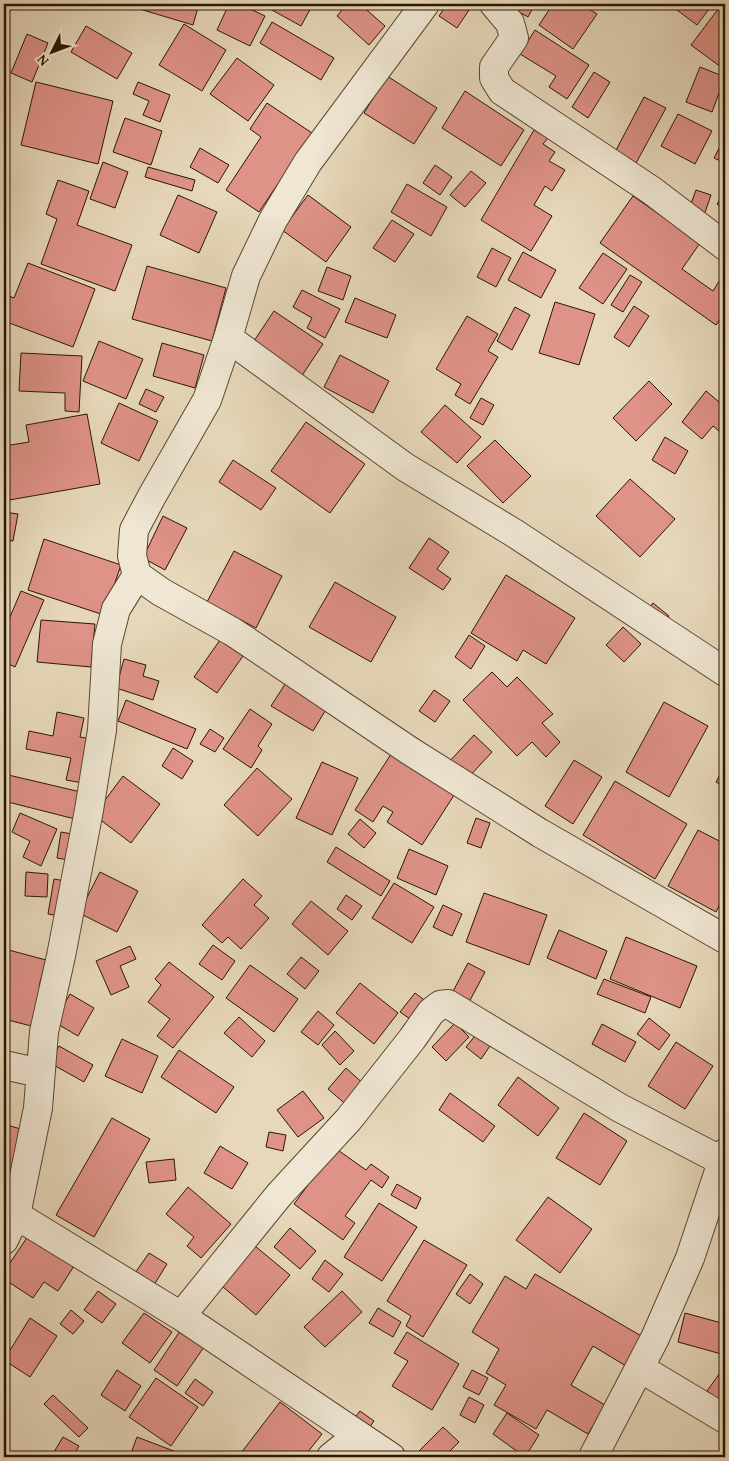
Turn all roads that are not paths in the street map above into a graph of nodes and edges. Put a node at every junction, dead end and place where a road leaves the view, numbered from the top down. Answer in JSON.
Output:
{"nodes":[{"id":1,"x":426,"y":4,"type":"edge"},
{"id":2,"x":494,"y":4,"type":"edge"},
{"id":3,"x":725,"y":246,"type":"edge"},
{"id":4,"x":228,"y":338,"type":"junction"},
{"id":5,"x":137,"y":574,"type":"junction"},
{"id":6,"x":725,"y":672,"type":"edge"},
{"id":7,"x":725,"y":939,"type":"edge"},
{"id":8,"x":4,"y":1065,"type":"edge"},
{"id":9,"x":40,"y":1073,"type":"junction"},
{"id":10,"x":724,"y":1157,"type":"edge"},
{"id":11,"x":16,"y":1215,"type":"junction"},
{"id":12,"x":4,"y":1240,"type":"edge"},
{"id":13,"x":181,"y":1316,"type":"junction"},
{"id":14,"x":640,"y":1368,"type":"junction"},
{"id":15,"x":725,"y":1419,"type":"edge"},
{"id":16,"x":358,"y":1434,"type":"junction"},
{"id":17,"x":331,"y":1457,"type":"edge"},
{"id":18,"x":391,"y":1457,"type":"edge"},
{"id":19,"x":593,"y":1457,"type":"edge"}],
"edges":[{"from":1,"to":4,"type":"street"},
{"from":2,"to":3,"type":"street"},
{"from":4,"to":5,"type":"street"},
{"from":4,"to":6,"type":"street"},
{"from":5,"to":7,"type":"street"},
{"from":5,"to":9,"type":"street"},
{"from":8,"to":9,"type":"street"},
{"from":9,"to":11,"type":"street"},
{"from":10,"to":13,"type":"street"},
{"from":10,"to":14,"type":"street"},
{"from":11,"to":12,"type":"street"},
{"from":11,"to":13,"type":"street"},
{"from":13,"to":16,"type":"street"},
{"from":14,"to":15,"type":"street"},
{"from":14,"to":19,"type":"street"},
{"from":16,"to":17,"type":"street"},
{"from":16,"to":18,"type":"street"}]}
